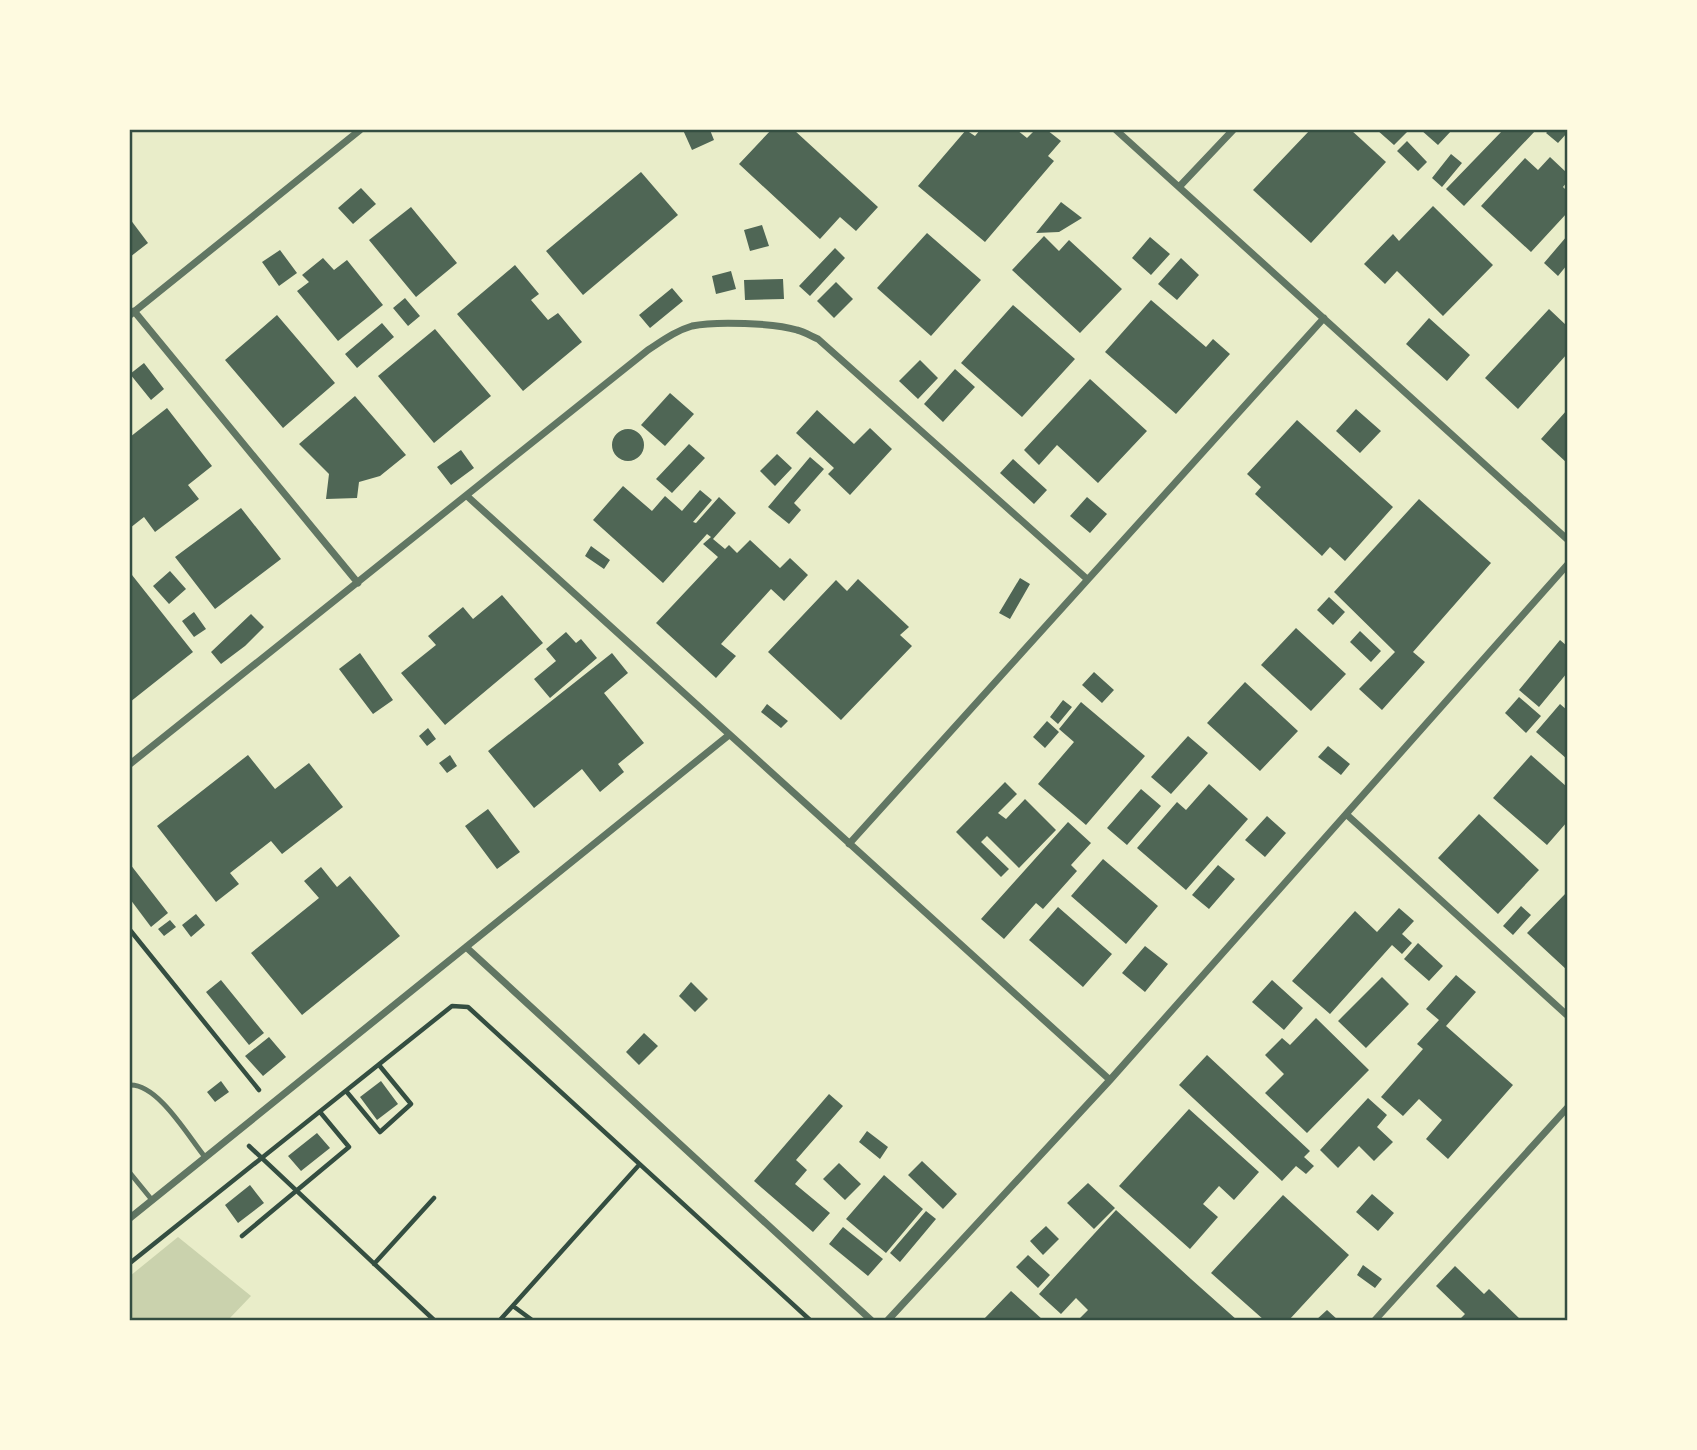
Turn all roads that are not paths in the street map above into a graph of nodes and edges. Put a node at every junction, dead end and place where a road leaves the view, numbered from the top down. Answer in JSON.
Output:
{"nodes":[{"id":1,"x":359,"y":130,"type":"edge"},
{"id":2,"x":1116,"y":130,"type":"edge"},
{"id":3,"x":1233,"y":130,"type":"edge"},
{"id":4,"x":1179,"y":187,"type":"junction"},
{"id":5,"x":132,"y":313,"type":"edge"},
{"id":6,"x":1324,"y":318,"type":"junction"},
{"id":7,"x":467,"y":496,"type":"junction"},
{"id":8,"x":1567,"y":540,"type":"edge"},
{"id":9,"x":1567,"y":564,"type":"edge"},
{"id":10,"x":1087,"y":579,"type":"junction"},
{"id":11,"x":358,"y":583,"type":"junction"},
{"id":12,"x":729,"y":735,"type":"junction"},
{"id":13,"x":130,"y":764,"type":"edge"},
{"id":14,"x":1346,"y":814,"type":"junction"},
{"id":15,"x":849,"y":844,"type":"junction"},
{"id":16,"x":466,"y":947,"type":"junction"},
{"id":17,"x":1567,"y":1016,"type":"edge"},
{"id":18,"x":1110,"y":1080,"type":"junction"},
{"id":19,"x":130,"y":1085,"type":"edge"},
{"id":20,"x":1567,"y":1107,"type":"edge"},
{"id":21,"x":205,"y":1157,"type":"junction"},
{"id":22,"x":130,"y":1173,"type":"edge"},
{"id":23,"x":152,"y":1199,"type":"junction"},
{"id":24,"x":130,"y":1218,"type":"edge"},
{"id":25,"x":872,"y":1321,"type":"edge"},
{"id":26,"x":888,"y":1321,"type":"edge"},
{"id":27,"x":1375,"y":1321,"type":"edge"}],
"edges":[{"from":1,"to":5,"type":"street"},
{"from":2,"to":4,"type":"street"},
{"from":3,"to":4,"type":"street"},
{"from":4,"to":6,"type":"street"},
{"from":5,"to":11,"type":"street"},
{"from":6,"to":8,"type":"street"},
{"from":6,"to":10,"type":"street"},
{"from":7,"to":10,"type":"street"},
{"from":7,"to":11,"type":"street"},
{"from":7,"to":12,"type":"street"},
{"from":9,"to":14,"type":"street"},
{"from":10,"to":15,"type":"street"},
{"from":11,"to":13,"type":"street"},
{"from":12,"to":15,"type":"street"},
{"from":12,"to":16,"type":"street"},
{"from":14,"to":17,"type":"street"},
{"from":14,"to":18,"type":"street"},
{"from":15,"to":18,"type":"street"},
{"from":16,"to":21,"type":"street"},
{"from":16,"to":25,"type":"street"},
{"from":18,"to":26,"type":"street"},
{"from":19,"to":21,"type":"lane"},
{"from":20,"to":27,"type":"street"},
{"from":21,"to":23,"type":"street"},
{"from":22,"to":23,"type":"lane"},
{"from":23,"to":24,"type":"street"}]}
